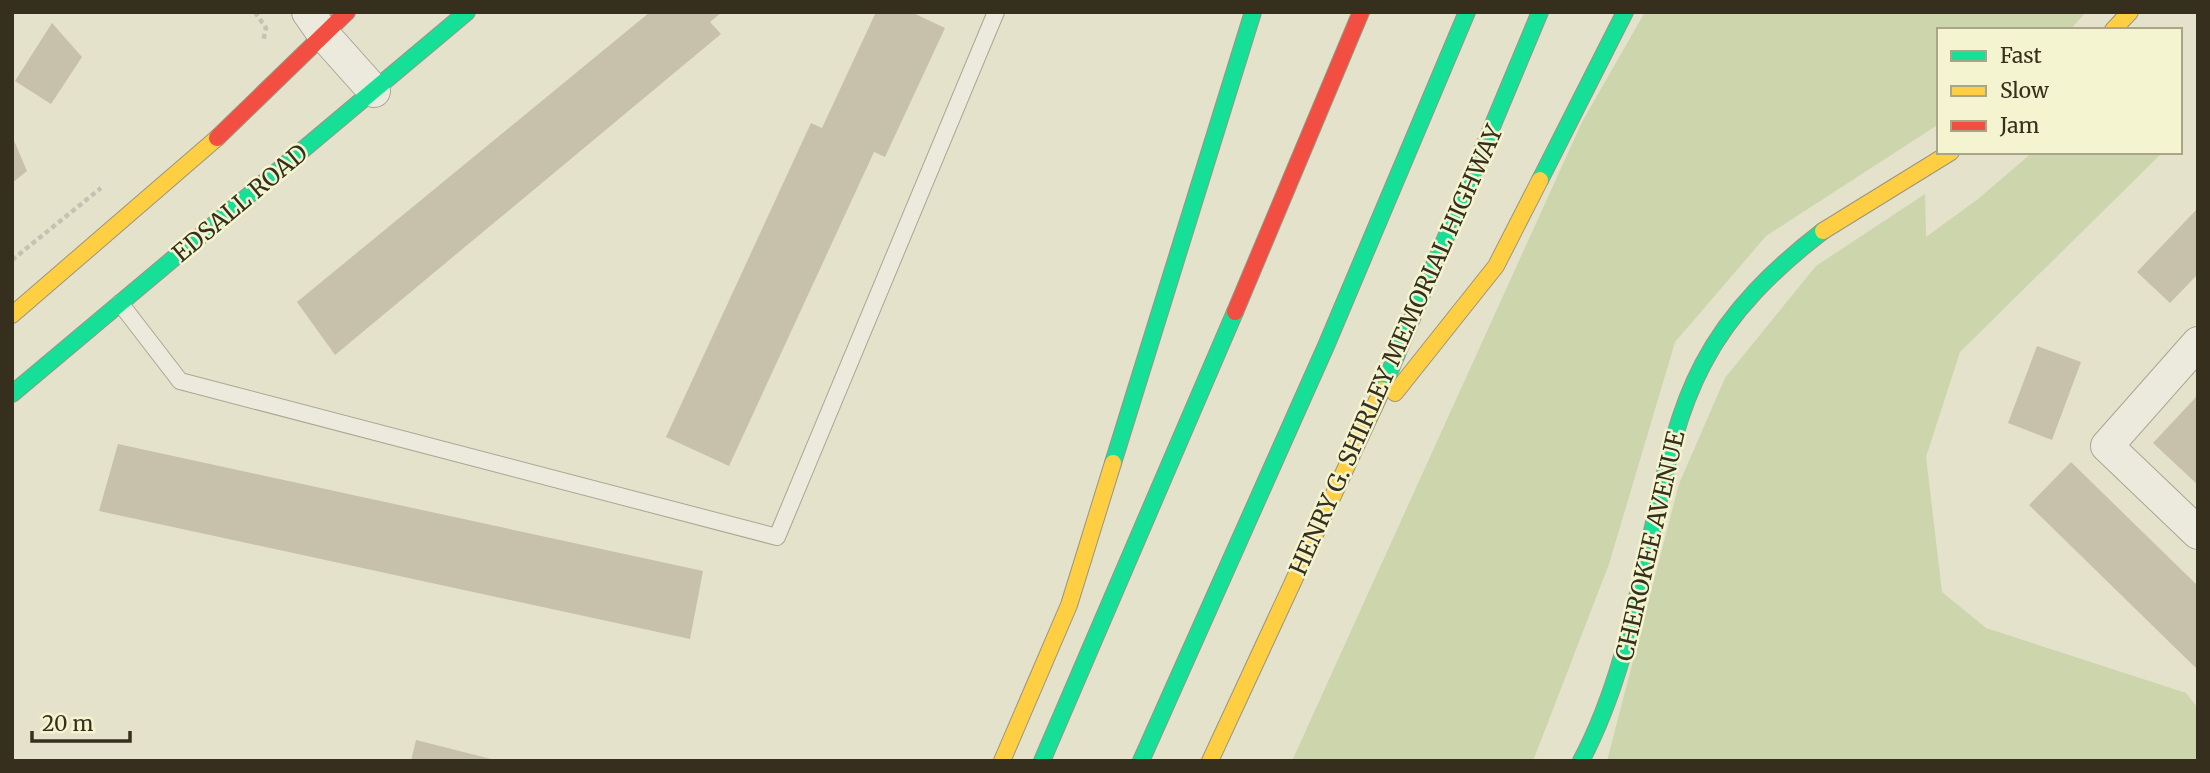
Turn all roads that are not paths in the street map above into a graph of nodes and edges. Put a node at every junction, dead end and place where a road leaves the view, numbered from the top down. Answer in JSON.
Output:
{"nodes":[{"id":1,"x":347,"y":12,"type":"edge"},
{"id":2,"x":467,"y":12,"type":"edge"},
{"id":3,"x":996,"y":12,"type":"edge"},
{"id":4,"x":1253,"y":12,"type":"edge"},
{"id":5,"x":1361,"y":12,"type":"edge"},
{"id":6,"x":1467,"y":12,"type":"edge"},
{"id":7,"x":1541,"y":12,"type":"edge"},
{"id":8,"x":1625,"y":12,"type":"edge"},
{"id":9,"x":2130,"y":12,"type":"edge"},
{"id":10,"x":316,"y":24,"type":"edge"},
{"id":11,"x":2115,"y":28,"type":"edge"},
{"id":12,"x":374,"y":91,"type":"junction"},
{"id":13,"x":1948,"y":154,"type":"edge"},
{"id":14,"x":120,"y":303,"type":"junction"},
{"id":15,"x":12,"y":315,"type":"edge"},
{"id":16,"x":2198,"y":344,"type":"edge"},
{"id":17,"x":12,"y":394,"type":"edge"},
{"id":18,"x":1367,"y":427,"type":"junction"},
{"id":19,"x":2198,"y":533,"type":"edge"},
{"id":20,"x":1002,"y":761,"type":"edge"},
{"id":21,"x":1042,"y":761,"type":"edge"},
{"id":22,"x":1141,"y":761,"type":"edge"},
{"id":23,"x":1210,"y":761,"type":"edge"},
{"id":24,"x":1581,"y":761,"type":"edge"}],
"edges":[{"from":1,"to":10,"type":"main road"},
{"from":2,"to":12,"type":"main road","name":"EDSALL ROAD"},
{"from":3,"to":14,"type":"lane"},
{"from":4,"to":20,"type":"main road"},
{"from":5,"to":21,"type":"main road"},
{"from":6,"to":22,"type":"main road"},
{"from":7,"to":18,"type":"main road","name":"HENRY G. SHIRLEY MEMORIAL HIGHWAY"},
{"from":8,"to":18,"type":"main road"},
{"from":9,"to":11,"type":"main road"},
{"from":10,"to":12,"type":"street"},
{"from":10,"to":15,"type":"main road"},
{"from":12,"to":14,"type":"main road","name":"EDSALL ROAD"},
{"from":13,"to":24,"type":"main road","name":"CHEROKEE AVENUE"},
{"from":14,"to":17,"type":"main road","name":"EDSALL ROAD"},
{"from":16,"to":19,"type":"street"},
{"from":18,"to":23,"type":"main road","name":"HENRY G. SHIRLEY MEMORIAL HIGHWAY"}]}
